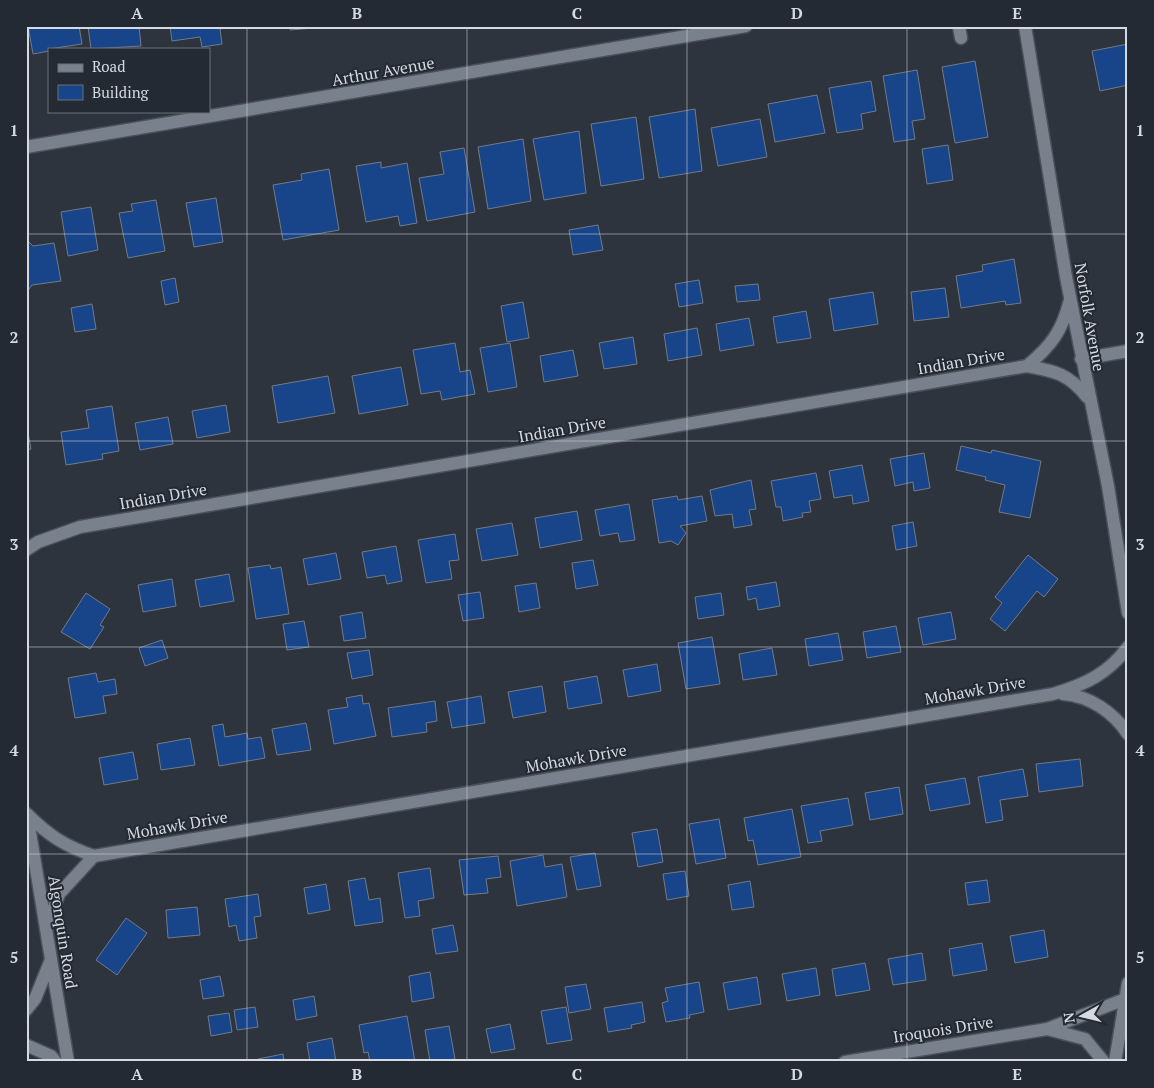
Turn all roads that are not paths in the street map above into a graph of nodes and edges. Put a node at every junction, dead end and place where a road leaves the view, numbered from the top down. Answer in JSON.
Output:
{"nodes":[{"id":1,"x":746,"y":26,"type":"edge"},
{"id":2,"x":1025,"y":26,"type":"edge"},
{"id":3,"x":26,"y":147,"type":"edge"},
{"id":4,"x":1070,"y":300,"type":"junction"},
{"id":5,"x":1128,"y":351,"type":"edge"},
{"id":6,"x":1081,"y":359,"type":"junction"},
{"id":7,"x":1028,"y":366,"type":"junction"},
{"id":8,"x":1089,"y":399,"type":"junction"},
{"id":9,"x":26,"y":550,"type":"edge"},
{"id":10,"x":1128,"y":613,"type":"edge"},
{"id":11,"x":1128,"y":647,"type":"edge"},
{"id":12,"x":1053,"y":694,"type":"junction"},
{"id":13,"x":1128,"y":734,"type":"edge"},
{"id":14,"x":27,"y":810,"type":"edge"},
{"id":15,"x":94,"y":856,"type":"junction"},
{"id":16,"x":46,"y":930,"type":"junction"},
{"id":17,"x":50,"y":962,"type":"junction"},
{"id":18,"x":1128,"y":983,"type":"edge"},
{"id":19,"x":1127,"y":998,"type":"edge"},
{"id":20,"x":26,"y":1010,"type":"edge"},
{"id":21,"x":1047,"y":1028,"type":"junction"},
{"id":22,"x":26,"y":1045,"type":"edge"},
{"id":23,"x":56,"y":1062,"type":"edge"},
{"id":24,"x":68,"y":1062,"type":"edge"},
{"id":25,"x":845,"y":1062,"type":"edge"},
{"id":26,"x":1104,"y":1062,"type":"edge"},
{"id":27,"x":1114,"y":1062,"type":"edge"}],
"edges":[{"from":1,"to":3,"type":"street","name":"Arthur Avenue"},
{"from":2,"to":4,"type":"street","name":"Norfolk Avenue"},
{"from":4,"to":6,"type":"street","name":"Norfolk Avenue"},
{"from":4,"to":7,"type":"street","name":"Indian Drive"},
{"from":5,"to":6,"type":"street"},
{"from":6,"to":8,"type":"street","name":"Norfolk Avenue"},
{"from":7,"to":8,"type":"street"},
{"from":7,"to":9,"type":"street","name":"Indian Drive"},
{"from":8,"to":10,"type":"street","name":"Norfolk Avenue"},
{"from":11,"to":12,"type":"street","name":"Mohawk Drive"},
{"from":12,"to":13,"type":"street"},
{"from":12,"to":15,"type":"street","name":"Mohawk Drive"},
{"from":14,"to":15,"type":"street","name":"Mohawk Drive"},
{"from":14,"to":16,"type":"street","name":"Algonquin Road"},
{"from":15,"to":16,"type":"street"},
{"from":16,"to":17,"type":"street","name":"Algonquin Road"},
{"from":17,"to":20,"type":"street"},
{"from":17,"to":24,"type":"street","name":"Algonquin Road"},
{"from":18,"to":19,"type":"street"},
{"from":19,"to":21,"type":"street","name":"Iroquois Drive"},
{"from":19,"to":27,"type":"street"},
{"from":21,"to":25,"type":"street","name":"Iroquois Drive"},
{"from":21,"to":26,"type":"street","name":"Iroquois Drive"},
{"from":22,"to":23,"type":"street"}]}
